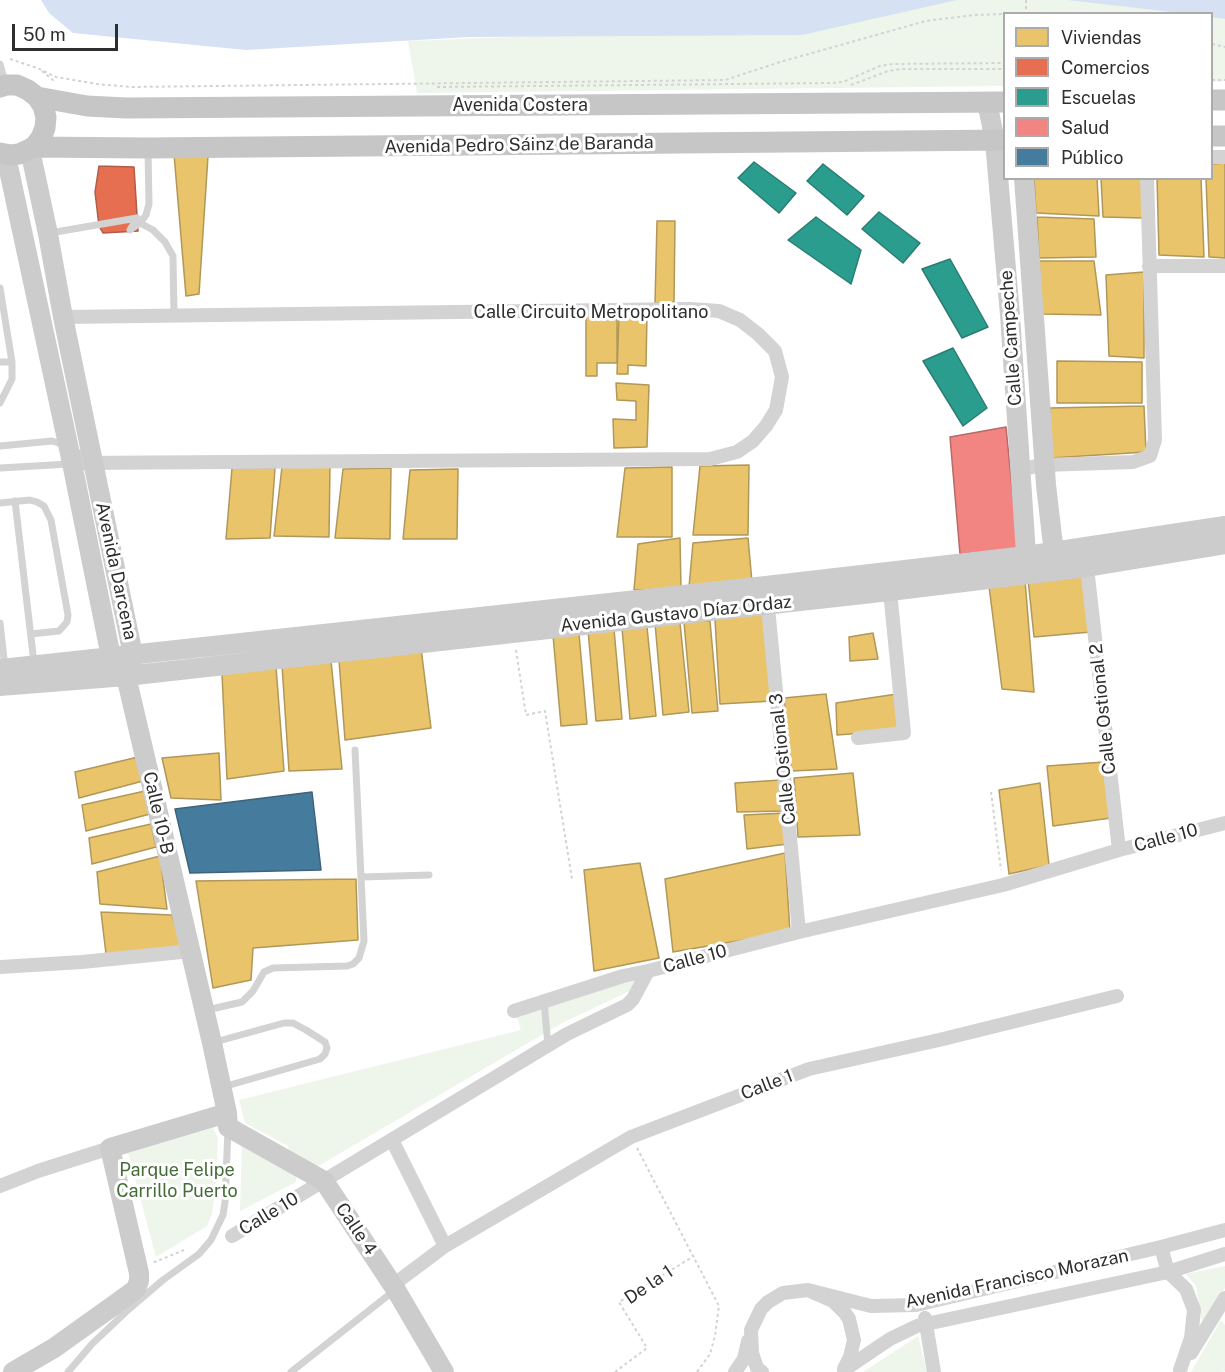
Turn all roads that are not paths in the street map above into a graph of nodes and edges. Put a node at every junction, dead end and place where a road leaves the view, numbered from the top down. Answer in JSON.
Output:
{"nodes":[{"id":1,"x":0,"y":64,"type":"edge"},
{"id":2,"x":3,"y":86,"type":"edge"},
{"id":3,"x":37,"y":97,"type":"junction"},
{"id":4,"x":996,"y":102,"type":"edge"},
{"id":5,"x":1000,"y":140,"type":"edge"},
{"id":6,"x":148,"y":148,"type":"junction"},
{"id":7,"x":15,"y":155,"type":"edge"},
{"id":8,"x":1024,"y":180,"type":"edge"},
{"id":9,"x":1147,"y":180,"type":"edge"},
{"id":10,"x":140,"y":223,"type":"junction"},
{"id":11,"x":48,"y":234,"type":"junction"},
{"id":12,"x":1149,"y":266,"type":"junction"},
{"id":13,"x":1225,"y":266,"type":"edge"},
{"id":14,"x":0,"y":288,"type":"edge"},
{"id":15,"x":1033,"y":310,"type":"junction"},
{"id":16,"x":174,"y":315,"type":"junction"},
{"id":17,"x":1010,"y":315,"type":"junction"},
{"id":18,"x":63,"y":317,"type":"junction"},
{"id":19,"x":0,"y":362,"type":"edge"},
{"id":20,"x":12,"y":362,"type":"junction"},
{"id":21,"x":0,"y":403,"type":"edge"},
{"id":22,"x":0,"y":446,"type":"edge"},
{"id":23,"x":70,"y":454,"type":"junction"},
{"id":24,"x":94,"y":463,"type":"junction"},
{"id":25,"x":1044,"y":465,"type":"junction"},
{"id":26,"x":0,"y":468,"type":"edge"},
{"id":27,"x":1020,"y":469,"type":"junction"},
{"id":28,"x":15,"y":501,"type":"junction"},
{"id":29,"x":0,"y":503,"type":"edge"},
{"id":30,"x":1225,"y":526,"type":"edge"},
{"id":31,"x":1225,"y":544,"type":"edge"},
{"id":32,"x":1054,"y":551,"type":"junction"},
{"id":33,"x":1026,"y":565,"type":"junction"},
{"id":34,"x":1087,"y":567,"type":"junction"},
{"id":35,"x":1056,"y":571,"type":"junction"},
{"id":36,"x":890,"y":591,"type":"junction"},
{"id":37,"x":767,"y":595,"type":"junction"},
{"id":38,"x":0,"y":623,"type":"edge"},
{"id":39,"x":31,"y":634,"type":"junction"},
{"id":40,"x":133,"y":655,"type":"junction"},
{"id":41,"x":111,"y":657,"type":"junction"},
{"id":42,"x":34,"y":665,"type":"junction"},
{"id":43,"x":2,"y":674,"type":"edge"},
{"id":44,"x":126,"y":675,"type":"junction"},
{"id":45,"x":858,"y":738,"type":"dead end"},
{"id":46,"x":355,"y":750,"type":"dead end"},
{"id":47,"x":1225,"y":823,"type":"edge"},
{"id":48,"x":1119,"y":850,"type":"junction"},
{"id":49,"x":429,"y":875,"type":"dead end"},
{"id":50,"x":362,"y":877,"type":"junction"},
{"id":51,"x":799,"y":932,"type":"junction"},
{"id":52,"x":191,"y":951,"type":"junction"},
{"id":53,"x":0,"y":967,"type":"edge"},
{"id":54,"x":648,"y":971,"type":"junction"},
{"id":55,"x":1118,"y":996,"type":"dead end"},
{"id":56,"x":544,"y":1001,"type":"junction"},
{"id":57,"x":205,"y":1011,"type":"junction"},
{"id":58,"x":514,"y":1011,"type":"dead end"},
{"id":59,"x":212,"y":1043,"type":"junction"},
{"id":60,"x":548,"y":1046,"type":"junction"},
{"id":61,"x":221,"y":1087,"type":"junction"},
{"id":62,"x":227,"y":1120,"type":"junction"},
{"id":63,"x":392,"y":1140,"type":"junction"},
{"id":64,"x":110,"y":1148,"type":"junction"},
{"id":65,"x":324,"y":1181,"type":"junction"},
{"id":66,"x":0,"y":1186,"type":"edge"},
{"id":67,"x":1225,"y":1230,"type":"edge"},
{"id":68,"x":232,"y":1236,"type":"dead end"},
{"id":69,"x":445,"y":1246,"type":"junction"},
{"id":70,"x":1161,"y":1247,"type":"junction"},
{"id":71,"x":1225,"y":1254,"type":"edge"},
{"id":72,"x":1168,"y":1272,"type":"junction"},
{"id":73,"x":395,"y":1287,"type":"junction"},
{"id":74,"x":808,"y":1290,"type":"junction"},
{"id":75,"x":922,"y":1304,"type":"junction"},
{"id":76,"x":1223,"y":1308,"type":"edge"},
{"id":77,"x":926,"y":1324,"type":"junction"},
{"id":78,"x":751,"y":1330,"type":"junction"},
{"id":79,"x":842,"y":1371,"type":"edge"},
{"id":80,"x":1179,"y":1371,"type":"edge"},
{"id":81,"x":13,"y":1372,"type":"edge"},
{"id":82,"x":68,"y":1372,"type":"edge"},
{"id":83,"x":291,"y":1372,"type":"edge"},
{"id":84,"x":444,"y":1372,"type":"edge"},
{"id":85,"x":735,"y":1372,"type":"edge"},
{"id":86,"x":762,"y":1372,"type":"edge"},
{"id":87,"x":934,"y":1372,"type":"edge"}],
"edges":[{"from":1,"to":2,"type":"lane"},
{"from":2,"to":3,"type":"main road","name":"Avenida Costera"},
{"from":3,"to":4,"type":"main road","name":"Avenida Costera"},
{"from":3,"to":7,"type":"main road"},
{"from":4,"to":5,"type":"street","name":"Calle Campeche"},
{"from":5,"to":6,"type":"main road","name":"Avenida Pedro Sáinz de Baranda"},
{"from":5,"to":17,"type":"street","name":"Calle Campeche"},
{"from":6,"to":7,"type":"main road","name":"Avenida Pedro Sáinz de Baranda"},
{"from":6,"to":10,"type":"lane"},
{"from":7,"to":11,"type":"street","name":"Avenida Darcena"},
{"from":7,"to":23,"type":"street","name":"Avenida Darcena"},
{"from":8,"to":15,"type":"street","name":"Calle Campeche"},
{"from":9,"to":12,"type":"street"},
{"from":10,"to":11,"type":"lane"},
{"from":10,"to":16,"type":"lane"},
{"from":11,"to":18,"type":"street","name":"Avenida Darcena"},
{"from":12,"to":13,"type":"street"},
{"from":12,"to":25,"type":"street"},
{"from":14,"to":20,"type":"lane"},
{"from":15,"to":17,"type":"street"},
{"from":15,"to":25,"type":"street","name":"Calle Campeche"},
{"from":16,"to":18,"type":"street","name":"Calle Circuito Metropolitano"},
{"from":16,"to":24,"type":"street","name":"Calle Circuito Metropolitano"},
{"from":17,"to":27,"type":"street","name":"Calle Campeche"},
{"from":18,"to":24,"type":"street","name":"Avenida Darcena"},
{"from":19,"to":20,"type":"lane"},
{"from":20,"to":21,"type":"lane"},
{"from":22,"to":23,"type":"lane"},
{"from":23,"to":24,"type":"street","name":"Calle Circuito Metropolitano"},
{"from":23,"to":26,"type":"lane"},
{"from":23,"to":41,"type":"street","name":"Avenida Darcena"},
{"from":24,"to":40,"type":"street","name":"Avenida Darcena"},
{"from":25,"to":27,"type":"street"},
{"from":25,"to":32,"type":"street","name":"Calle Campeche"},
{"from":27,"to":33,"type":"street","name":"Calle Campeche"},
{"from":28,"to":29,"type":"lane"},
{"from":28,"to":39,"type":"lane"},
{"from":28,"to":39,"type":"lane"},
{"from":30,"to":32,"type":"street","name":"Avenida Gustavo Díaz Ordaz"},
{"from":31,"to":34,"type":"street","name":"Avenida Gustavo Díaz Ordaz"},
{"from":32,"to":33,"type":"street","name":"Avenida Gustavo Díaz Ordaz"},
{"from":32,"to":35,"type":"street","name":"Calle Campeche"},
{"from":33,"to":35,"type":"street","name":"Avenida Gustavo Díaz Ordaz"},
{"from":33,"to":36,"type":"street","name":"Avenida Gustavo Díaz Ordaz"},
{"from":33,"to":37,"type":"street","name":"Avenida Gustavo Díaz Ordaz"},
{"from":34,"to":35,"type":"street","name":"Avenida Gustavo Díaz Ordaz"},
{"from":34,"to":48,"type":"street","name":"Calle Ostional 2"},
{"from":36,"to":37,"type":"street","name":"Avenida Gustavo Díaz Ordaz"},
{"from":36,"to":45,"type":"street"},
{"from":37,"to":40,"type":"street","name":"Avenida Gustavo Díaz Ordaz"},
{"from":37,"to":44,"type":"street","name":"Avenida Gustavo Díaz Ordaz"},
{"from":37,"to":51,"type":"street","name":"Calle Ostional 3"},
{"from":38,"to":43,"type":"lane"},
{"from":39,"to":42,"type":"lane"},
{"from":40,"to":41,"type":"street","name":"Avenida Gustavo Díaz Ordaz"},
{"from":40,"to":44,"type":"street","name":"Avenida Darcena"},
{"from":41,"to":42,"type":"street","name":"Avenida Gustavo Díaz Ordaz"},
{"from":41,"to":44,"type":"street","name":"Avenida Darcena"},
{"from":42,"to":43,"type":"street","name":"Avenida Gustavo Díaz Ordaz"},
{"from":43,"to":44,"type":"street","name":"Avenida Gustavo Díaz Ordaz"},
{"from":44,"to":52,"type":"street","name":"Calle 10-B"},
{"from":46,"to":50,"type":"lane"},
{"from":47,"to":48,"type":"street","name":"Calle 10"},
{"from":48,"to":51,"type":"street","name":"Calle 10"},
{"from":49,"to":50,"type":"lane"},
{"from":50,"to":57,"type":"lane"},
{"from":51,"to":54,"type":"street","name":"Calle 10"},
{"from":52,"to":53,"type":"street"},
{"from":52,"to":57,"type":"street","name":"Calle 10-B"},
{"from":54,"to":56,"type":"street"},
{"from":54,"to":60,"type":"street","name":"Calle 10"},
{"from":55,"to":69,"type":"street","name":"Calle 1"},
{"from":56,"to":58,"type":"street"},
{"from":56,"to":60,"type":"lane"},
{"from":57,"to":59,"type":"street","name":"Calle 10-B"},
{"from":59,"to":61,"type":"street","name":"Calle 10-B"},
{"from":59,"to":61,"type":"lane"},
{"from":60,"to":63,"type":"street","name":"Calle 10"},
{"from":61,"to":62,"type":"street","name":"Calle 10-B"},
{"from":62,"to":64,"type":"street"},
{"from":62,"to":65,"type":"street","name":"Calle 4"},
{"from":62,"to":82,"type":"lane"},
{"from":63,"to":65,"type":"street","name":"Calle 10"},
{"from":63,"to":69,"type":"street"},
{"from":64,"to":66,"type":"street"},
{"from":64,"to":81,"type":"street"},
{"from":65,"to":68,"type":"street","name":"Calle 10"},
{"from":65,"to":73,"type":"street","name":"Calle 4"},
{"from":67,"to":70,"type":"street","name":"Avenida Francisco Morazan"},
{"from":69,"to":73,"type":"street","name":"Calle 1"},
{"from":70,"to":72,"type":"street"},
{"from":70,"to":75,"type":"street","name":"Avenida Francisco Morazan"},
{"from":71,"to":72,"type":"street","name":"Avenida Francisco Morazan"},
{"from":72,"to":77,"type":"street","name":"Avenida Francisco Morazan"},
{"from":72,"to":80,"type":"street"},
{"from":73,"to":83,"type":"lane"},
{"from":73,"to":84,"type":"street","name":"Calle 4"},
{"from":74,"to":75,"type":"street","name":"Avenida Francisco Morazan"},
{"from":74,"to":78,"type":"street"},
{"from":74,"to":79,"type":"street"},
{"from":75,"to":77,"type":"street"},
{"from":76,"to":80,"type":"street"},
{"from":77,"to":79,"type":"street","name":"Avenida Francisco Morazan"},
{"from":77,"to":87,"type":"street"},
{"from":78,"to":85,"type":"street"},
{"from":78,"to":86,"type":"street"}]}
